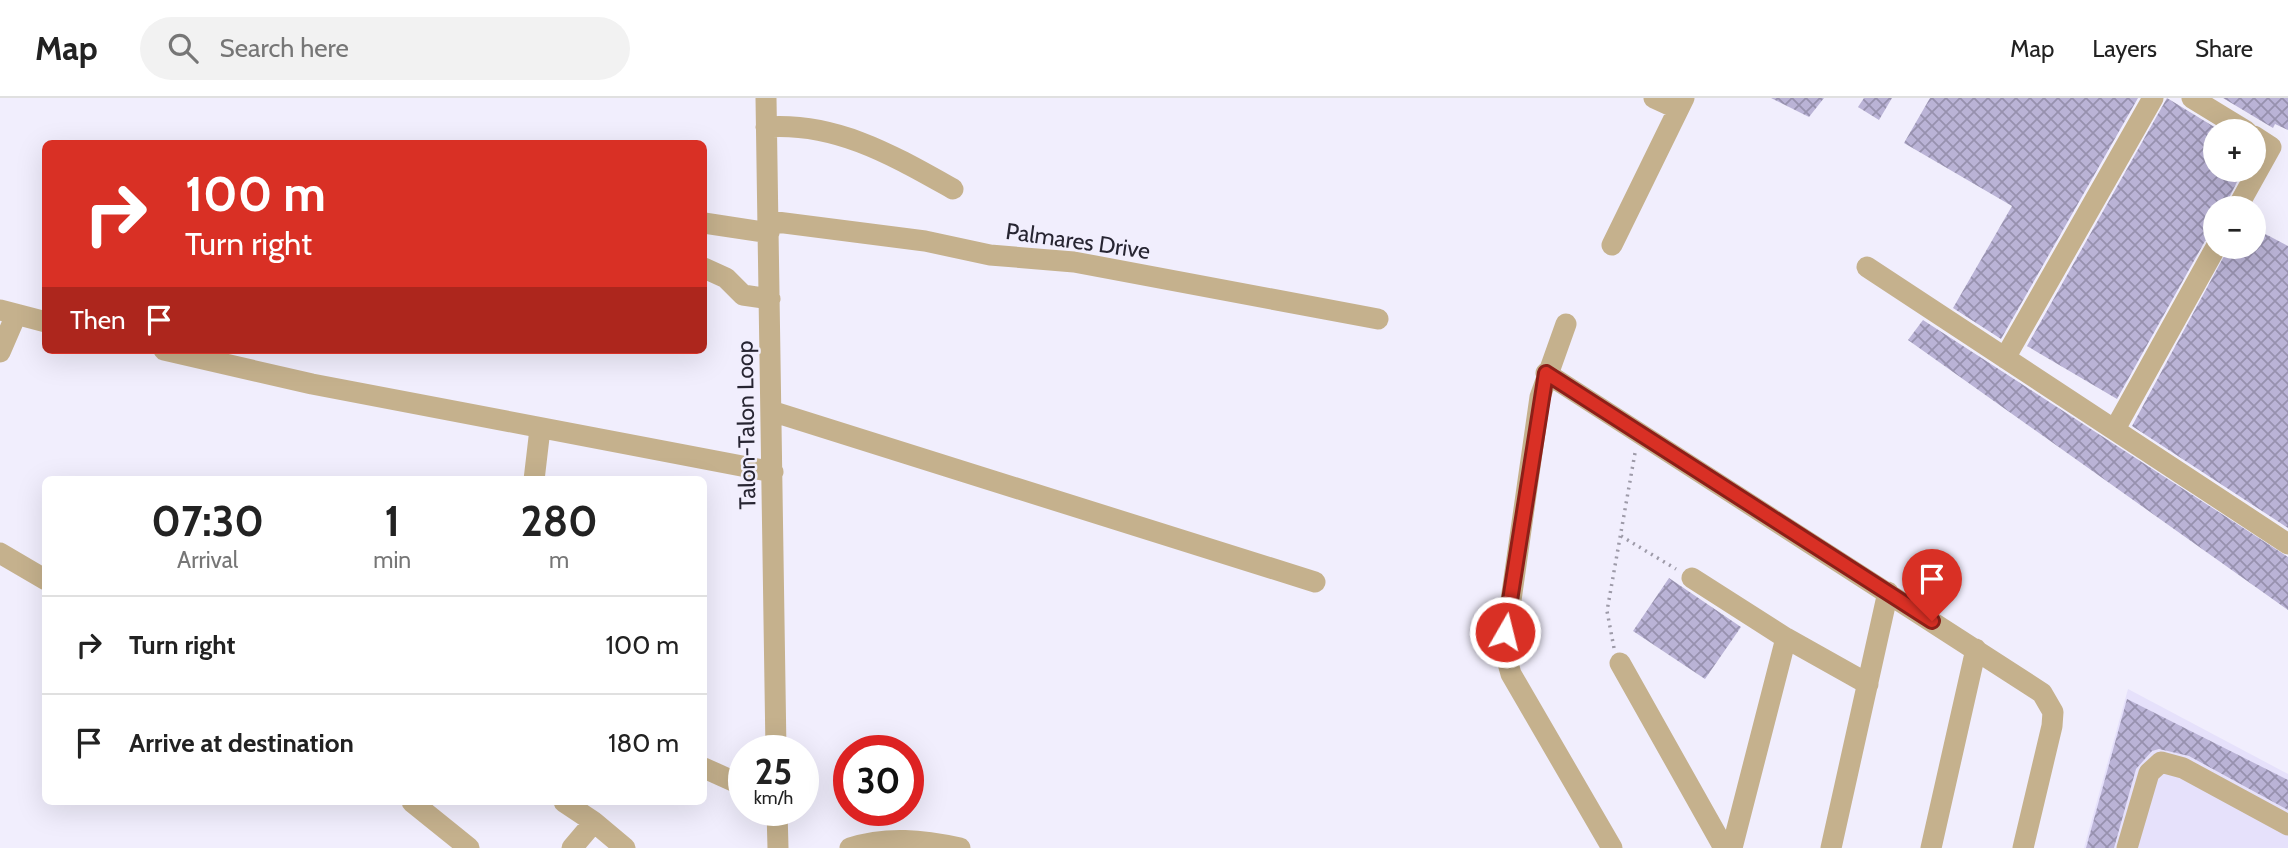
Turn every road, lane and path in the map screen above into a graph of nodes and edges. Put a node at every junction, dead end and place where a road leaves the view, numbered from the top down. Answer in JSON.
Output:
{"nodes":[{"id":1,"x":766,"y":98,"type":"edge"},
{"id":2,"x":1654,"y":98,"type":"edge"},
{"id":3,"x":2153,"y":98,"type":"edge"},
{"id":4,"x":2192,"y":98,"type":"edge"},
{"id":5,"x":1681,"y":104,"type":"edge"},
{"id":6,"x":2226,"y":119,"type":"edge"},
{"id":7,"x":766,"y":127,"type":"junction"},
{"id":8,"x":2271,"y":147,"type":"edge"},
{"id":9,"x":953,"y":189,"type":"dead end"},
{"id":10,"x":2244,"y":196,"type":"edge"},
{"id":11,"x":707,"y":223,"type":"edge"},
{"id":12,"x":769,"y":227,"type":"junction"},
{"id":13,"x":1612,"y":245,"type":"dead end"},
{"id":14,"x":2209,"y":259,"type":"edge"},
{"id":15,"x":1867,"y":267,"type":"dead end"},
{"id":16,"x":707,"y":269,"type":"edge"},
{"id":17,"x":770,"y":299,"type":"junction"},
{"id":18,"x":8,"y":312,"type":"edge"},
{"id":19,"x":1378,"y":319,"type":"dead end"},
{"id":20,"x":42,"y":320,"type":"edge"},
{"id":21,"x":1566,"y":324,"type":"dead end"},
{"id":22,"x":0,"y":352,"type":"edge"},
{"id":23,"x":181,"y":354,"type":"edge"},
{"id":24,"x":2005,"y":358,"type":"junction"},
{"id":25,"x":1546,"y":373,"type":"junction"},
{"id":26,"x":771,"y":411,"type":"junction"},
{"id":27,"x":540,"y":429,"type":"junction"},
{"id":28,"x":2115,"y":429,"type":"junction"},
{"id":29,"x":1639,"y":434,"type":"junction"},
{"id":30,"x":773,"y":472,"type":"junction"},
{"id":31,"x":534,"y":476,"type":"edge"},
{"id":32,"x":1621,"y":536,"type":"junction"},
{"id":33,"x":2288,"y":544,"type":"edge"},
{"id":34,"x":0,"y":553,"type":"edge"},
{"id":35,"x":42,"y":578,"type":"edge"},
{"id":36,"x":1692,"y":578,"type":"joint"},
{"id":37,"x":1315,"y":582,"type":"dead end"},
{"id":38,"x":1888,"y":592,"type":"junction"},
{"id":39,"x":1786,"y":638,"type":"junction"},
{"id":40,"x":1976,"y":649,"type":"junction"},
{"id":41,"x":1620,"y":663,"type":"joint"},
{"id":42,"x":1868,"y":684,"type":"junction"},
{"id":43,"x":776,"y":735,"type":"edge"},
{"id":44,"x":707,"y":770,"type":"edge"},
{"id":45,"x":728,"y":781,"type":"edge"},
{"id":46,"x":416,"y":805,"type":"edge"},
{"id":47,"x":568,"y":805,"type":"edge"},
{"id":48,"x":594,"y":822,"type":"junction"},
{"id":49,"x":2288,"y":825,"type":"edge"},
{"id":50,"x":777,"y":826,"type":"edge"},
{"id":51,"x":469,"y":848,"type":"edge"},
{"id":52,"x":572,"y":848,"type":"edge"},
{"id":53,"x":625,"y":848,"type":"edge"},
{"id":54,"x":778,"y":848,"type":"edge"},
{"id":55,"x":850,"y":848,"type":"edge"},
{"id":56,"x":960,"y":848,"type":"edge"},
{"id":57,"x":1612,"y":848,"type":"edge"},
{"id":58,"x":1724,"y":848,"type":"edge"},
{"id":59,"x":1732,"y":848,"type":"edge"},
{"id":60,"x":1831,"y":848,"type":"edge"},
{"id":61,"x":1931,"y":848,"type":"edge"},
{"id":62,"x":2023,"y":848,"type":"edge"},
{"id":63,"x":2127,"y":848,"type":"edge"}],
"edges":[{"from":1,"to":7,"type":"street","name":"Talon-Talon Loop"},
{"from":2,"to":5,"type":"street"},
{"from":3,"to":24,"type":"street"},
{"from":4,"to":6,"type":"street"},
{"from":5,"to":13,"type":"street"},
{"from":7,"to":9,"type":"street"},
{"from":7,"to":12,"type":"street","name":"Talon-Talon Loop"},
{"from":8,"to":10,"type":"street"},
{"from":11,"to":12,"type":"street","name":"Palmares Drive"},
{"from":12,"to":17,"type":"street","name":"Talon-Talon Loop"},
{"from":12,"to":19,"type":"street","name":"Palmares Drive"},
{"from":14,"to":28,"type":"street"},
{"from":15,"to":24,"type":"street"},
{"from":16,"to":17,"type":"street"},
{"from":17,"to":26,"type":"street","name":"Talon-Talon Loop"},
{"from":18,"to":20,"type":"street"},
{"from":18,"to":22,"type":"street"},
{"from":21,"to":25,"type":"street"},
{"from":23,"to":27,"type":"street"},
{"from":24,"to":28,"type":"street"},
{"from":25,"to":29,"type":"street"},
{"from":25,"to":57,"type":"street"},
{"from":26,"to":30,"type":"street","name":"Talon-Talon Loop"},
{"from":26,"to":37,"type":"street"},
{"from":27,"to":30,"type":"street"},
{"from":27,"to":31,"type":"street"},
{"from":28,"to":33,"type":"street"},
{"from":29,"to":32,"type":"path"},
{"from":29,"to":38,"type":"street"},
{"from":30,"to":43,"type":"street","name":"Talon-Talon Loop"},
{"from":32,"to":36,"type":"path"},
{"from":32,"to":41,"type":"path"},
{"from":34,"to":35,"type":"street"},
{"from":36,"to":39,"type":"street"},
{"from":38,"to":40,"type":"street"},
{"from":38,"to":42,"type":"street"},
{"from":39,"to":42,"type":"street"},
{"from":39,"to":59,"type":"street"},
{"from":40,"to":61,"type":"street"},
{"from":40,"to":62,"type":"street"},
{"from":41,"to":58,"type":"street"},
{"from":42,"to":60,"type":"street"},
{"from":44,"to":45,"type":"street"},
{"from":46,"to":51,"type":"street"},
{"from":47,"to":48,"type":"street"},
{"from":48,"to":52,"type":"street"},
{"from":48,"to":53,"type":"street"},
{"from":49,"to":63,"type":"street"},
{"from":50,"to":54,"type":"street"},
{"from":55,"to":56,"type":"street"}]}
